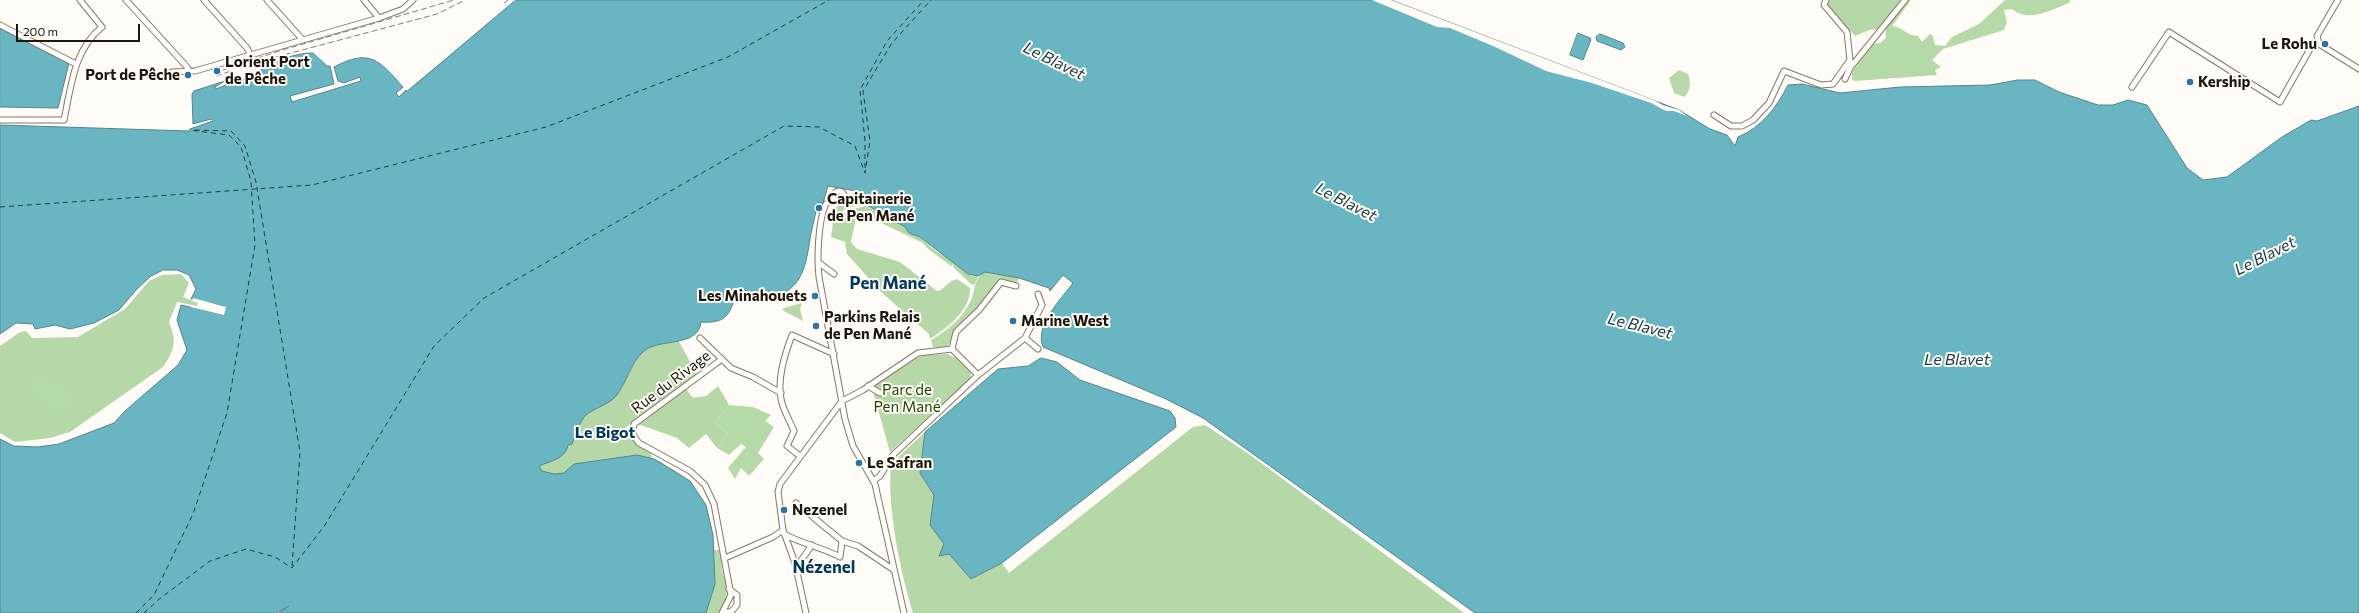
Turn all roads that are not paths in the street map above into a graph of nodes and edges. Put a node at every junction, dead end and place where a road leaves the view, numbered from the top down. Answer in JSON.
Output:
{"nodes":[{"id":1,"x":80,"y":0,"type":"edge"},
{"id":2,"x":204,"y":0,"type":"edge"},
{"id":3,"x":267,"y":0,"type":"edge"},
{"id":4,"x":364,"y":0,"type":"edge"},
{"id":5,"x":413,"y":0,"type":"edge"},
{"id":6,"x":1826,"y":0,"type":"edge"},
{"id":7,"x":1905,"y":0,"type":"edge"},
{"id":8,"x":2338,"y":0,"type":"edge"},
{"id":9,"x":126,"y":1,"type":"edge"},
{"id":10,"x":379,"y":18,"type":"junction"},
{"id":11,"x":0,"y":25,"type":"edge"},
{"id":12,"x":302,"y":39,"type":"junction"},
{"id":13,"x":2319,"y":44,"type":"junction"},
{"id":14,"x":250,"y":54,"type":"junction"},
{"id":15,"x":76,"y":64,"type":"junction"},
{"id":16,"x":2359,"y":69,"type":"edge"},
{"id":17,"x":172,"y":72,"type":"dead end"},
{"id":18,"x":189,"y":72,"type":"junction"},
{"id":19,"x":1845,"y":79,"type":"dead end"},
{"id":20,"x":2132,"y":87,"type":"dead end"},
{"id":21,"x":1714,"y":115,"type":"dead end"},
{"id":22,"x":0,"y":120,"type":"edge"},
{"id":23,"x":834,"y":198,"type":"dead end"},
{"id":24,"x":818,"y":262,"type":"junction"},
{"id":25,"x":834,"y":274,"type":"dead end"},
{"id":26,"x":1016,"y":286,"type":"dead end"},
{"id":27,"x":1038,"y":294,"type":"dead end"},
{"id":28,"x":700,"y":338,"type":"dead end"},
{"id":29,"x":1025,"y":338,"type":"junction"},
{"id":30,"x":952,"y":349,"type":"junction"},
{"id":31,"x":1038,"y":349,"type":"dead end"},
{"id":32,"x":834,"y":354,"type":"junction"},
{"id":33,"x":722,"y":359,"type":"junction"},
{"id":34,"x":978,"y":375,"type":"junction"},
{"id":35,"x":868,"y":386,"type":"junction"},
{"id":36,"x":781,"y":393,"type":"junction"},
{"id":37,"x":880,"y":393,"type":"dead end"},
{"id":38,"x":842,"y":401,"type":"junction"},
{"id":39,"x":800,"y":456,"type":"junction"},
{"id":40,"x":873,"y":481,"type":"junction"},
{"id":41,"x":796,"y":503,"type":"dead end"},
{"id":42,"x":783,"y":532,"type":"junction"},
{"id":43,"x":842,"y":541,"type":"junction"},
{"id":44,"x":812,"y":545,"type":"junction"},
{"id":45,"x":725,"y":558,"type":"junction"},
{"id":46,"x":795,"y":563,"type":"junction"},
{"id":47,"x":894,"y":570,"type":"junction"},
{"id":48,"x":729,"y":589,"type":"junction"},
{"id":49,"x":724,"y":613,"type":"edge"},
{"id":50,"x":806,"y":613,"type":"edge"},
{"id":51,"x":904,"y":613,"type":"edge"}],
"edges":[{"from":1,"to":15,"type":"street"},
{"from":2,"to":14,"type":"street"},
{"from":3,"to":12,"type":"street"},
{"from":4,"to":10,"type":"street"},
{"from":5,"to":10,"type":"street"},
{"from":6,"to":21,"type":"street"},
{"from":7,"to":19,"type":"street"},
{"from":8,"to":13,"type":"street"},
{"from":9,"to":18,"type":"street"},
{"from":10,"to":12,"type":"street"},
{"from":11,"to":15,"type":"street"},
{"from":12,"to":14,"type":"street"},
{"from":13,"to":16,"type":"street"},
{"from":13,"to":20,"type":"street"},
{"from":14,"to":18,"type":"street"},
{"from":15,"to":22,"type":"street"},
{"from":17,"to":18,"type":"street"},
{"from":23,"to":24,"type":"street"},
{"from":24,"to":25,"type":"street"},
{"from":24,"to":32,"type":"street"},
{"from":26,"to":30,"type":"street"},
{"from":27,"to":29,"type":"street"},
{"from":28,"to":33,"type":"street"},
{"from":29,"to":31,"type":"street"},
{"from":29,"to":34,"type":"street"},
{"from":30,"to":34,"type":"street"},
{"from":30,"to":35,"type":"street"},
{"from":32,"to":36,"type":"street"},
{"from":32,"to":38,"type":"street"},
{"from":33,"to":36,"type":"street"},
{"from":33,"to":45,"type":"street","name":"Rue du Rivage"},
{"from":34,"to":40,"type":"street"},
{"from":35,"to":37,"type":"street"},
{"from":35,"to":38,"type":"street"},
{"from":36,"to":39,"type":"street"},
{"from":38,"to":39,"type":"street"},
{"from":38,"to":40,"type":"street"},
{"from":39,"to":42,"type":"street"},
{"from":40,"to":47,"type":"street"},
{"from":41,"to":43,"type":"street"},
{"from":42,"to":44,"type":"street"},
{"from":42,"to":45,"type":"street"},
{"from":42,"to":46,"type":"street"},
{"from":43,"to":44,"type":"street"},
{"from":43,"to":47,"type":"street"},
{"from":44,"to":46,"type":"street"},
{"from":45,"to":48,"type":"street","name":"Rue du Rivage"},
{"from":46,"to":50,"type":"street"},
{"from":47,"to":51,"type":"street"},
{"from":48,"to":49,"type":"street"},
{"from":48,"to":49,"type":"street"}]}
